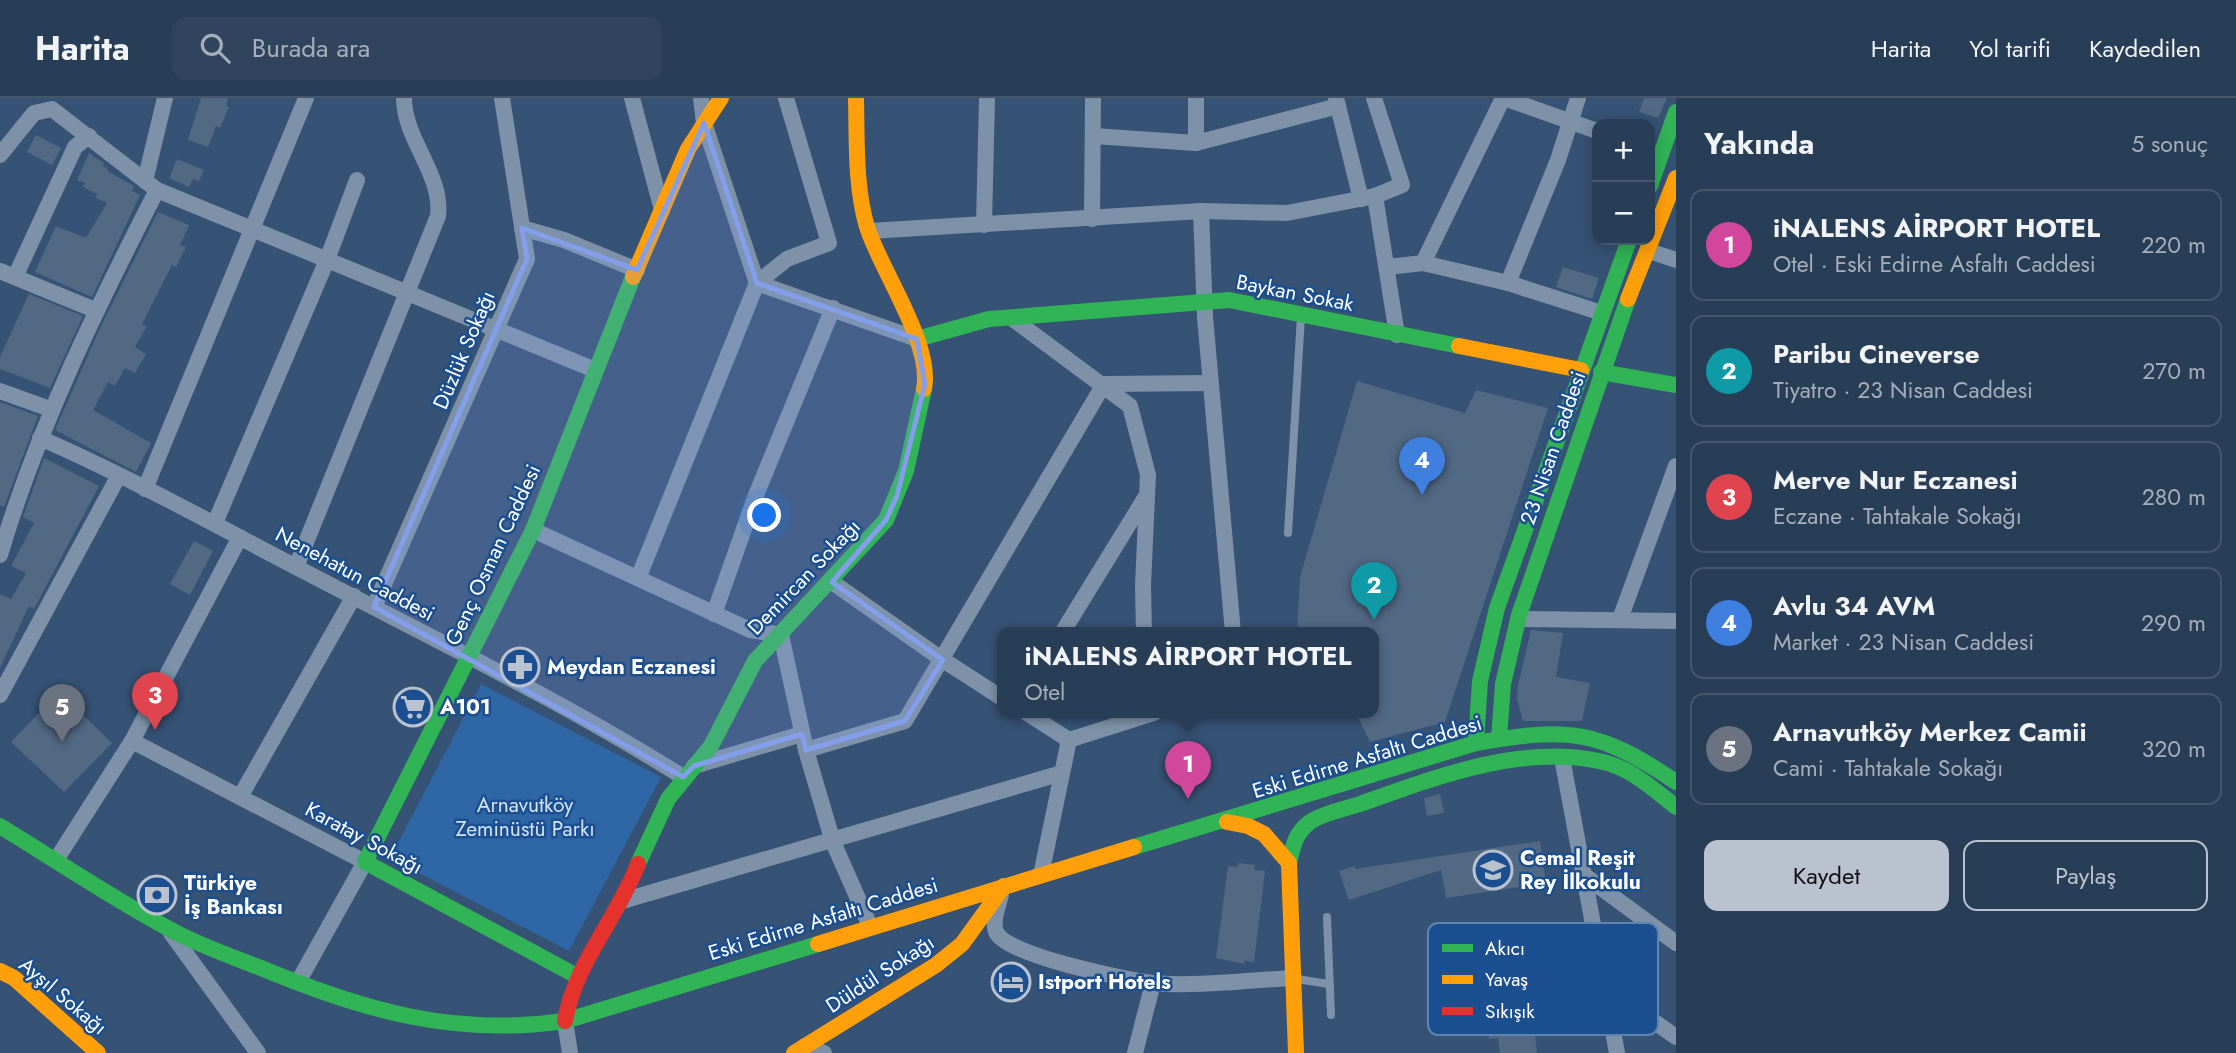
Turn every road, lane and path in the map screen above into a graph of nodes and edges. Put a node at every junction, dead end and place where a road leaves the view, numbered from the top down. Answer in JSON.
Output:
{"nodes":[{"id":1,"x":166,"y":98,"type":"edge"},
{"id":2,"x":306,"y":98,"type":"edge"},
{"id":3,"x":404,"y":98,"type":"edge"},
{"id":4,"x":502,"y":98,"type":"edge"},
{"id":5,"x":632,"y":98,"type":"edge"},
{"id":6,"x":701,"y":98,"type":"edge"},
{"id":7,"x":721,"y":98,"type":"edge"},
{"id":8,"x":786,"y":98,"type":"edge"},
{"id":9,"x":856,"y":98,"type":"edge"},
{"id":10,"x":987,"y":98,"type":"edge"},
{"id":11,"x":1093,"y":98,"type":"edge"},
{"id":12,"x":1196,"y":98,"type":"edge"},
{"id":13,"x":1374,"y":98,"type":"edge"},
{"id":14,"x":1503,"y":98,"type":"edge"},
{"id":15,"x":1578,"y":98,"type":"edge"},
{"id":16,"x":1337,"y":102,"type":"edge"},
{"id":17,"x":1676,"y":112,"type":"edge"},
{"id":18,"x":1570,"y":122,"type":"junction"},
{"id":19,"x":704,"y":123,"type":"junction"},
{"id":20,"x":1592,"y":129,"type":"edge"},
{"id":21,"x":89,"y":136,"type":"junction"},
{"id":22,"x":1093,"y":136,"type":"junction"},
{"id":23,"x":1196,"y":143,"type":"junction"},
{"id":24,"x":1663,"y":152,"type":"edge"},
{"id":25,"x":0,"y":155,"type":"edge"},
{"id":26,"x":1676,"y":178,"type":"edge"},
{"id":27,"x":357,"y":180,"type":"dead end"},
{"id":28,"x":1652,"y":182,"type":"edge"},
{"id":29,"x":151,"y":185,"type":"junction"},
{"id":30,"x":1368,"y":197,"type":"junction"},
{"id":31,"x":662,"y":210,"type":"junction"},
{"id":32,"x":1201,"y":211,"type":"junction"},
{"id":33,"x":1092,"y":219,"type":"junction"},
{"id":34,"x":984,"y":225,"type":"junction"},
{"id":35,"x":522,"y":228,"type":"junction"},
{"id":36,"x":254,"y":231,"type":"junction"},
{"id":37,"x":870,"y":231,"type":"junction"},
{"id":38,"x":1627,"y":245,"type":"edge"},
{"id":39,"x":1649,"y":251,"type":"junction"},
{"id":40,"x":327,"y":260,"type":"junction"},
{"id":41,"x":1676,"y":260,"type":"edge"},
{"id":42,"x":1423,"y":263,"type":"junction"},
{"id":43,"x":1388,"y":267,"type":"junction"},
{"id":44,"x":638,"y":270,"type":"junction"},
{"id":45,"x":8,"y":274,"type":"edge"},
{"id":46,"x":757,"y":283,"type":"junction"},
{"id":47,"x":1508,"y":283,"type":"junction"},
{"id":48,"x":409,"y":295,"type":"junction"},
{"id":49,"x":1205,"y":300,"type":"junction"},
{"id":50,"x":833,"y":308,"type":"junction"},
{"id":51,"x":95,"y":310,"type":"junction"},
{"id":52,"x":1602,"y":313,"type":"junction"},
{"id":53,"x":1301,"y":316,"type":"junction"},
{"id":54,"x":1013,"y":319,"type":"junction"},
{"id":55,"x":495,"y":329,"type":"junction"},
{"id":56,"x":1397,"y":335,"type":"junction"},
{"id":57,"x":917,"y":340,"type":"junction"},
{"id":58,"x":595,"y":370,"type":"junction"},
{"id":59,"x":1581,"y":370,"type":"junction"},
{"id":60,"x":1601,"y":372,"type":"junction"},
{"id":61,"x":1211,"y":383,"type":"junction"},
{"id":62,"x":1104,"y":384,"type":"junction"},
{"id":63,"x":1676,"y":385,"type":"edge"},
{"id":64,"x":0,"y":391,"type":"edge"},
{"id":65,"x":50,"y":409,"type":"junction"},
{"id":66,"x":40,"y":438,"type":"junction"},
{"id":67,"x":1676,"y":466,"type":"edge"},
{"id":68,"x":118,"y":477,"type":"junction"},
{"id":69,"x":145,"y":489,"type":"junction"},
{"id":70,"x":1147,"y":495,"type":"junction"},
{"id":71,"x":7,"y":508,"type":"edge"},
{"id":72,"x":215,"y":523,"type":"junction"},
{"id":73,"x":533,"y":530,"type":"junction"},
{"id":74,"x":1288,"y":533,"type":"dead end"},
{"id":75,"x":240,"y":537,"type":"junction"},
{"id":76,"x":0,"y":555,"type":"edge"},
{"id":77,"x":296,"y":567,"type":"junction"},
{"id":78,"x":639,"y":576,"type":"junction"},
{"id":79,"x":832,"y":582,"type":"junction"},
{"id":80,"x":354,"y":596,"type":"junction"},
{"id":81,"x":374,"y":607,"type":"junction"},
{"id":82,"x":714,"y":614,"type":"junction"},
{"id":83,"x":1518,"y":618,"type":"junction"},
{"id":84,"x":1620,"y":619,"type":"junction"},
{"id":85,"x":1676,"y":621,"type":"edge"},
{"id":86,"x":1066,"y":627,"type":"edge"},
{"id":87,"x":1144,"y":627,"type":"edge"},
{"id":88,"x":1232,"y":627,"type":"edge"},
{"id":89,"x":781,"y":635,"type":"junction"},
{"id":90,"x":468,"y":658,"type":"junction"},
{"id":91,"x":943,"y":660,"type":"junction"},
{"id":92,"x":997,"y":694,"type":"edge"},
{"id":93,"x":0,"y":695,"type":"edge"},
{"id":94,"x":1035,"y":718,"type":"edge"},
{"id":95,"x":1137,"y":718,"type":"edge"},
{"id":96,"x":1499,"y":739,"type":"junction"},
{"id":97,"x":1069,"y":740,"type":"junction"},
{"id":98,"x":132,"y":741,"type":"junction"},
{"id":99,"x":804,"y":742,"type":"junction"},
{"id":100,"x":1476,"y":743,"type":"junction"},
{"id":101,"x":1563,"y":758,"type":"junction"},
{"id":102,"x":689,"y":771,"type":"junction"},
{"id":103,"x":1062,"y":773,"type":"junction"},
{"id":104,"x":1676,"y":782,"type":"edge"},
{"id":105,"x":240,"y":797,"type":"junction"},
{"id":106,"x":1676,"y":807,"type":"edge"},
{"id":107,"x":1224,"y":822,"type":"junction"},
{"id":108,"x":0,"y":825,"type":"edge"},
{"id":109,"x":834,"y":842,"type":"junction"},
{"id":110,"x":56,"y":860,"type":"junction"},
{"id":111,"x":365,"y":862,"type":"junction"},
{"id":112,"x":1289,"y":863,"type":"junction"},
{"id":113,"x":1041,"y":875,"type":"junction"},
{"id":114,"x":1585,"y":876,"type":"junction"},
{"id":115,"x":1004,"y":886,"type":"junction"},
{"id":116,"x":622,"y":901,"type":"junction"},
{"id":117,"x":1327,"y":917,"type":"dead end"},
{"id":118,"x":1593,"y":923,"type":"edge"},
{"id":119,"x":1649,"y":923,"type":"edge"},
{"id":120,"x":870,"y":926,"type":"junction"},
{"id":121,"x":168,"y":929,"type":"junction"},
{"id":122,"x":1658,"y":930,"type":"edge"},
{"id":123,"x":1676,"y":943,"type":"edge"},
{"id":124,"x":0,"y":971,"type":"edge"},
{"id":125,"x":575,"y":975,"type":"junction"},
{"id":126,"x":1294,"y":978,"type":"junction"},
{"id":127,"x":298,"y":982,"type":"junction"},
{"id":128,"x":1153,"y":983,"type":"junction"},
{"id":129,"x":1328,"y":984,"type":"junction"},
{"id":130,"x":1331,"y":1015,"type":"dead end"},
{"id":131,"x":565,"y":1021,"type":"junction"},
{"id":132,"x":1658,"y":1024,"type":"edge"},
{"id":133,"x":1614,"y":1035,"type":"edge"},
{"id":134,"x":1676,"y":1037,"type":"edge"},
{"id":135,"x":800,"y":1050,"type":"edge"},
{"id":136,"x":98,"y":1053,"type":"edge"},
{"id":137,"x":258,"y":1053,"type":"edge"},
{"id":138,"x":570,"y":1053,"type":"edge"},
{"id":139,"x":824,"y":1053,"type":"edge"},
{"id":140,"x":1135,"y":1053,"type":"edge"},
{"id":141,"x":1296,"y":1053,"type":"edge"},
{"id":142,"x":1617,"y":1053,"type":"edge"}],
"edges":[{"from":1,"to":29,"type":"street"},
{"from":2,"to":36,"type":"street"},
{"from":3,"to":48,"type":"street"},
{"from":4,"to":35,"type":"street","name":"Düzlük Sokağı"},
{"from":5,"to":31,"type":"street"},
{"from":6,"to":19,"type":"street"},
{"from":7,"to":19,"type":"main road","name":"Genç Osman Caddesi"},
{"from":8,"to":46,"type":"street"},
{"from":9,"to":37,"type":"main road","name":"Demircan Sokağı"},
{"from":10,"to":34,"type":"street"},
{"from":11,"to":22,"type":"street"},
{"from":12,"to":23,"type":"street"},
{"from":13,"to":30,"type":"street"},
{"from":14,"to":18,"type":"street"},
{"from":14,"to":42,"type":"street"},
{"from":15,"to":18,"type":"street"},
{"from":16,"to":23,"type":"street"},
{"from":16,"to":30,"type":"street"},
{"from":17,"to":24,"type":"main road"},
{"from":18,"to":20,"type":"street"},
{"from":18,"to":47,"type":"street"},
{"from":19,"to":31,"type":"main road","name":"Genç Osman Caddesi"},
{"from":19,"to":46,"type":"street"},
{"from":21,"to":25,"type":"street"},
{"from":21,"to":29,"type":"street"},
{"from":21,"to":45,"type":"street"},
{"from":22,"to":23,"type":"street"},
{"from":22,"to":33,"type":"street"},
{"from":24,"to":28,"type":"main road"},
{"from":26,"to":39,"type":"main road","name":"23 Nisan Caddesi"},
{"from":27,"to":40,"type":"street"},
{"from":29,"to":36,"type":"street"},
{"from":29,"to":51,"type":"street"},
{"from":30,"to":32,"type":"street"},
{"from":30,"to":43,"type":"street"},
{"from":31,"to":44,"type":"main road","name":"Genç Osman Caddesi"},
{"from":32,"to":33,"type":"street"},
{"from":32,"to":49,"type":"street"},
{"from":33,"to":34,"type":"street"},
{"from":34,"to":37,"type":"street"},
{"from":35,"to":44,"type":"street"},
{"from":35,"to":55,"type":"street","name":"Düzlük Sokağı"},
{"from":36,"to":40,"type":"street"},
{"from":36,"to":69,"type":"street"},
{"from":37,"to":57,"type":"main road","name":"Demircan Sokağı"},
{"from":38,"to":52,"type":"main road","name":"23 Nisan Caddesi"},
{"from":39,"to":41,"type":"street"},
{"from":39,"to":60,"type":"main road","name":"23 Nisan Caddesi"},
{"from":40,"to":48,"type":"street"},
{"from":40,"to":72,"type":"street"},
{"from":42,"to":43,"type":"street"},
{"from":42,"to":47,"type":"street"},
{"from":43,"to":56,"type":"street"},
{"from":44,"to":58,"type":"main road","name":"Genç Osman Caddesi"},
{"from":45,"to":51,"type":"street"},
{"from":46,"to":50,"type":"street"},
{"from":46,"to":78,"type":"street"},
{"from":47,"to":52,"type":"street"},
{"from":48,"to":55,"type":"street"},
{"from":48,"to":77,"type":"street"},
{"from":49,"to":53,"type":"main road","name":"Baykan Sokak"},
{"from":49,"to":54,"type":"main road","name":"Baykan Sokak"},
{"from":49,"to":61,"type":"street"},
{"from":50,"to":57,"type":"street"},
{"from":50,"to":82,"type":"street"},
{"from":51,"to":65,"type":"street"},
{"from":52,"to":59,"type":"main road","name":"23 Nisan Caddesi"},
{"from":53,"to":56,"type":"main road","name":"Baykan Sokak"},
{"from":53,"to":74,"type":"lane"},
{"from":54,"to":57,"type":"main road","name":"Baykan Sokak"},
{"from":54,"to":62,"type":"street"},
{"from":55,"to":58,"type":"street"},
{"from":55,"to":81,"type":"street","name":"Düzlük Sokağı"},
{"from":56,"to":59,"type":"main road","name":"Baykan Sokak"},
{"from":57,"to":79,"type":"main road","name":"Demircan Sokağı"},
{"from":58,"to":73,"type":"main road","name":"Genç Osman Caddesi"},
{"from":59,"to":60,"type":"main road","name":"Baykan Sokak"},
{"from":59,"to":100,"type":"main road","name":"23 Nisan Caddesi"},
{"from":60,"to":63,"type":"main road","name":"Baykan Sokak"},
{"from":60,"to":83,"type":"main road","name":"23 Nisan Caddesi"},
{"from":61,"to":62,"type":"street"},
{"from":61,"to":88,"type":"street"},
{"from":62,"to":70,"type":"street"},
{"from":62,"to":91,"type":"street"},
{"from":64,"to":65,"type":"street"},
{"from":65,"to":66,"type":"street"},
{"from":66,"to":68,"type":"street","name":"Nenehatun Caddesi"},
{"from":66,"to":71,"type":"street"},
{"from":67,"to":84,"type":"street"},
{"from":68,"to":69,"type":"street","name":"Nenehatun Caddesi"},
{"from":68,"to":93,"type":"street"},
{"from":69,"to":72,"type":"street","name":"Nenehatun Caddesi"},
{"from":70,"to":86,"type":"street"},
{"from":70,"to":87,"type":"street"},
{"from":71,"to":76,"type":"street"},
{"from":72,"to":75,"type":"street","name":"Nenehatun Caddesi"},
{"from":73,"to":78,"type":"street"},
{"from":73,"to":90,"type":"main road","name":"Genç Osman Caddesi"},
{"from":75,"to":77,"type":"street","name":"Nenehatun Caddesi"},
{"from":75,"to":98,"type":"street"},
{"from":77,"to":80,"type":"street","name":"Nenehatun Caddesi"},
{"from":78,"to":82,"type":"street"},
{"from":79,"to":89,"type":"main road","name":"Demircan Sokağı"},
{"from":79,"to":91,"type":"street"},
{"from":80,"to":81,"type":"street","name":"Nenehatun Caddesi"},
{"from":80,"to":105,"type":"street"},
{"from":81,"to":90,"type":"street","name":"Nenehatun Caddesi"},
{"from":82,"to":89,"type":"street"},
{"from":83,"to":84,"type":"street"},
{"from":83,"to":96,"type":"main road","name":"23 Nisan Caddesi"},
{"from":84,"to":85,"type":"street"},
{"from":89,"to":99,"type":"street"},
{"from":89,"to":102,"type":"main road","name":"Demircan Sokağı"},
{"from":90,"to":102,"type":"street","name":"Nenehatun Caddesi"},
{"from":90,"to":111,"type":"main road","name":"Genç Osman Caddesi"},
{"from":91,"to":92,"type":"street"},
{"from":91,"to":99,"type":"street"},
{"from":94,"to":97,"type":"street"},
{"from":95,"to":97,"type":"street"},
{"from":96,"to":100,"type":"main road","name":"Eski Edirne Asfaltı Caddesi"},
{"from":96,"to":104,"type":"main road","name":"Eski Edirne Asfaltı Caddesi"},
{"from":97,"to":103,"type":"street"},
{"from":98,"to":105,"type":"street","name":"Karatay Sokağı"},
{"from":98,"to":110,"type":"street"},
{"from":99,"to":102,"type":"street"},
{"from":99,"to":109,"type":"street"},
{"from":100,"to":107,"type":"main road","name":"Eski Edirne Asfaltı Caddesi"},
{"from":101,"to":106,"type":"main road","name":"Eski Edirne Asfaltı Caddesi"},
{"from":101,"to":112,"type":"main road","name":"Eski Edirne Asfaltı Caddesi"},
{"from":101,"to":114,"type":"street"},
{"from":102,"to":116,"type":"main road","name":"Demircan Sokağı"},
{"from":103,"to":109,"type":"street"},
{"from":103,"to":113,"type":"street"},
{"from":105,"to":111,"type":"street","name":"Karatay Sokağı"},
{"from":107,"to":112,"type":"main road"},
{"from":107,"to":113,"type":"main road","name":"Eski Edirne Asfaltı Caddesi"},
{"from":108,"to":110,"type":"main road","name":"Eski Edirne Asfaltı Caddesi"},
{"from":109,"to":116,"type":"street"},
{"from":109,"to":120,"type":"street"},
{"from":110,"to":121,"type":"main road","name":"Eski Edirne Asfaltı Caddesi"},
{"from":111,"to":125,"type":"main road","name":"Karatay Sokağı"},
{"from":111,"to":127,"type":"street","name":"Genç Osman Caddesi"},
{"from":112,"to":126,"type":"main road"},
{"from":113,"to":115,"type":"main road","name":"Eski Edirne Asfaltı Caddesi"},
{"from":114,"to":118,"type":"street"},
{"from":114,"to":119,"type":"street"},
{"from":115,"to":120,"type":"main road","name":"Eski Edirne Asfaltı Caddesi"},
{"from":115,"to":128,"type":"street"},
{"from":115,"to":135,"type":"main road","name":"Düldül Sokağı"},
{"from":116,"to":125,"type":"main road","name":"Demircan Sokağı"},
{"from":117,"to":129,"type":"lane"},
{"from":120,"to":131,"type":"main road","name":"Eski Edirne Asfaltı Caddesi"},
{"from":121,"to":127,"type":"main road","name":"Eski Edirne Asfaltı Caddesi"},
{"from":121,"to":137,"type":"street"},
{"from":122,"to":123,"type":"street"},
{"from":124,"to":136,"type":"main road","name":"Ayşıl Sokağı"},
{"from":125,"to":131,"type":"main road","name":"Demircan Sokağı"},
{"from":126,"to":128,"type":"street"},
{"from":126,"to":129,"type":"lane"},
{"from":126,"to":141,"type":"main road"},
{"from":127,"to":131,"type":"main road","name":"Eski Edirne Asfaltı Caddesi"},
{"from":128,"to":140,"type":"street"},
{"from":129,"to":130,"type":"lane"},
{"from":131,"to":138,"type":"street","name":"Demircan Sokağı"},
{"from":132,"to":134,"type":"street"},
{"from":133,"to":142,"type":"street"},
{"from":135,"to":139,"type":"street"}]}
